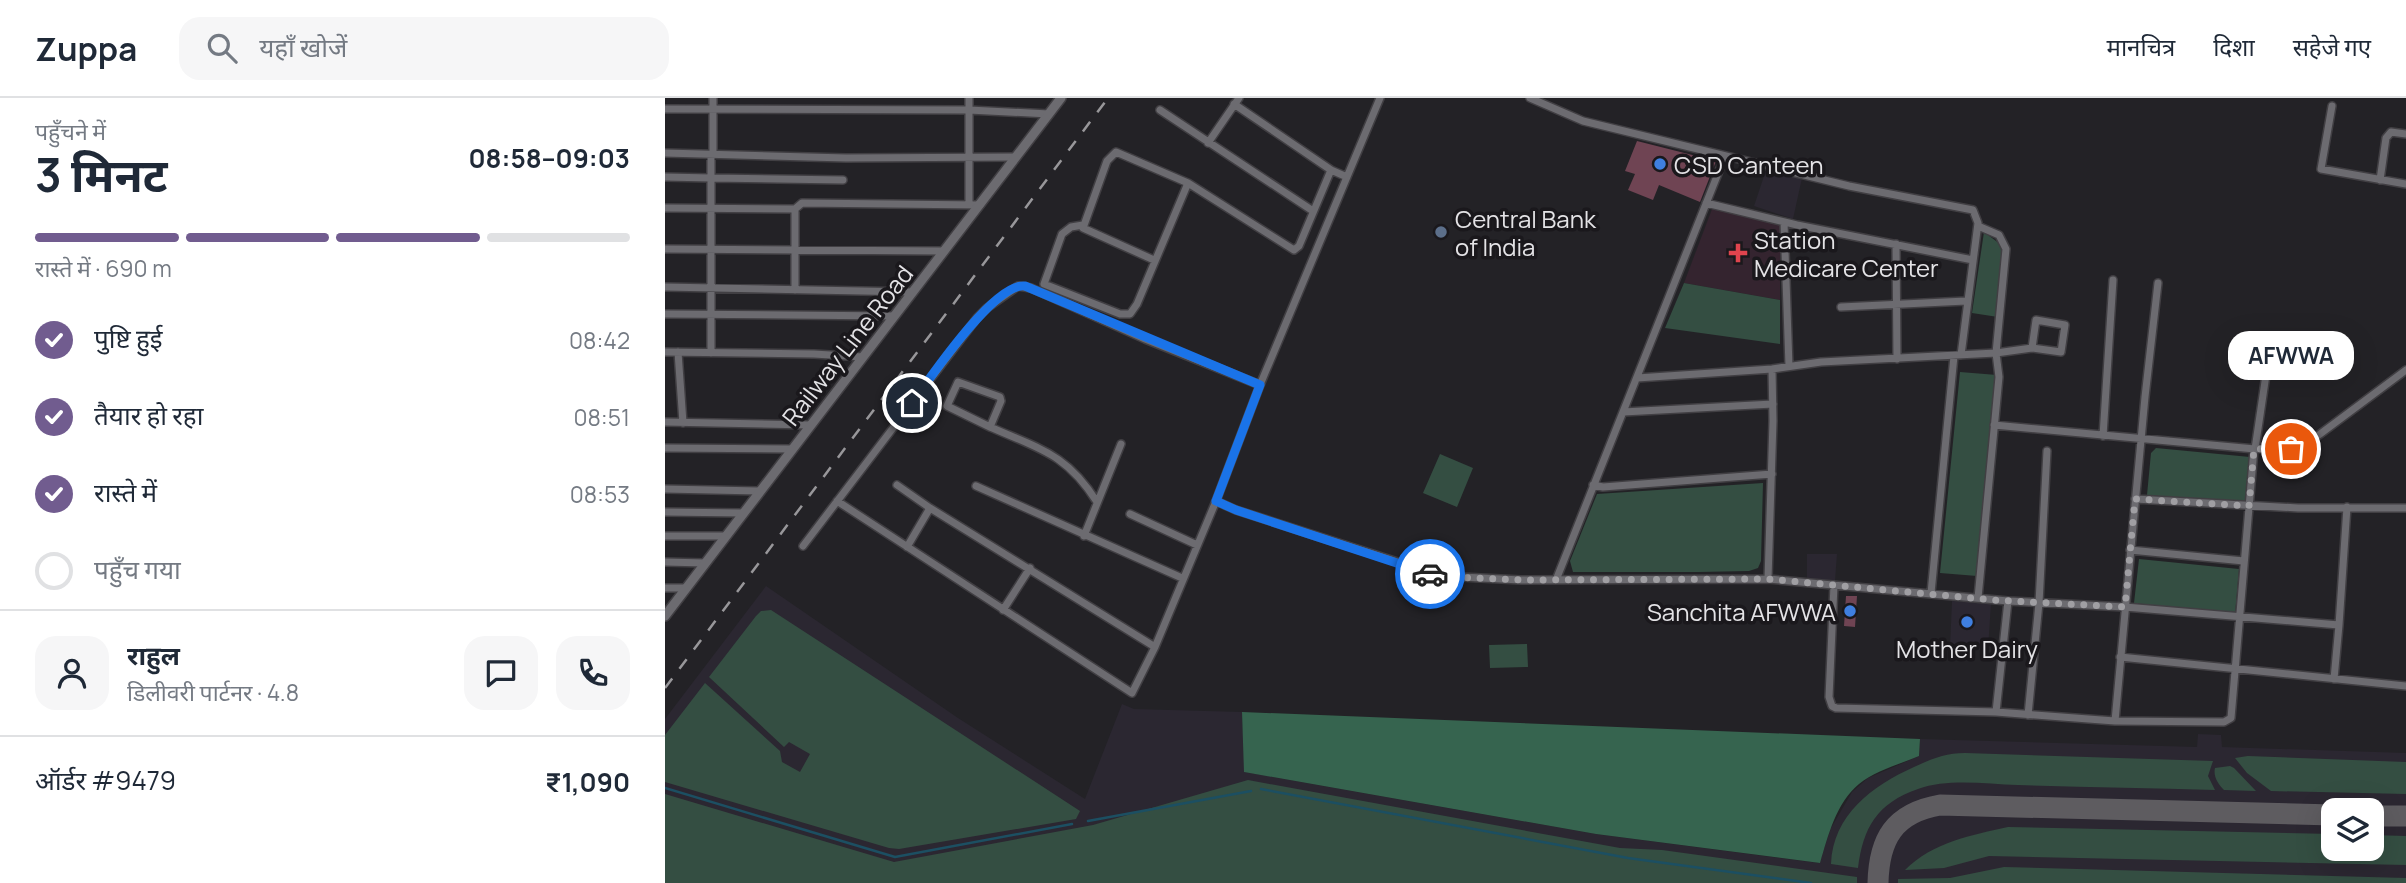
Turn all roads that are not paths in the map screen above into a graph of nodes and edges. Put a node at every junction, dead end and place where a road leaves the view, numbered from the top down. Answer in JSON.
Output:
{"nodes":[{"id":1,"x":713,"y":98,"type":"edge"},
{"id":2,"x":969,"y":98,"type":"edge"},
{"id":3,"x":1061,"y":98,"type":"edge"},
{"id":4,"x":1380,"y":98,"type":"edge"},
{"id":5,"x":1530,"y":98,"type":"edge"},
{"id":6,"x":1236,"y":101,"type":"edge"},
{"id":7,"x":2332,"y":106,"type":"dead end"},
{"id":8,"x":665,"y":109,"type":"edge"},
{"id":9,"x":713,"y":110,"type":"junction"},
{"id":10,"x":969,"y":110,"type":"junction"},
{"id":11,"x":1160,"y":110,"type":"dead end"},
{"id":12,"x":1049,"y":114,"type":"junction"},
{"id":13,"x":2406,"y":134,"type":"edge"},
{"id":14,"x":1208,"y":143,"type":"junction"},
{"id":15,"x":665,"y":153,"type":"edge"},
{"id":16,"x":712,"y":154,"type":"junction"},
{"id":17,"x":1725,"y":156,"type":"junction"},
{"id":18,"x":970,"y":157,"type":"junction"},
{"id":19,"x":1016,"y":157,"type":"junction"},
{"id":20,"x":1331,"y":170,"type":"junction"},
{"id":21,"x":665,"y":177,"type":"edge"},
{"id":22,"x":1347,"y":177,"type":"junction"},
{"id":23,"x":712,"y":178,"type":"junction"},
{"id":24,"x":843,"y":180,"type":"dead end"},
{"id":25,"x":2380,"y":180,"type":"junction"},
{"id":26,"x":1188,"y":183,"type":"junction"},
{"id":27,"x":2406,"y":184,"type":"edge"},
{"id":28,"x":1706,"y":203,"type":"junction"},
{"id":29,"x":974,"y":205,"type":"junction"},
{"id":30,"x":665,"y":208,"type":"edge"},
{"id":31,"x":711,"y":208,"type":"junction"},
{"id":32,"x":795,"y":209,"type":"junction"},
{"id":33,"x":1313,"y":211,"type":"junction"},
{"id":34,"x":1784,"y":222,"type":"junction"},
{"id":35,"x":1083,"y":225,"type":"junction"},
{"id":36,"x":1978,"y":226,"type":"junction"},
{"id":37,"x":1896,"y":244,"type":"junction"},
{"id":38,"x":665,"y":249,"type":"edge"},
{"id":39,"x":713,"y":250,"type":"junction"},
{"id":40,"x":796,"y":251,"type":"junction"},
{"id":41,"x":944,"y":251,"type":"junction"},
{"id":42,"x":1154,"y":260,"type":"junction"},
{"id":43,"x":1973,"y":260,"type":"junction"},
{"id":44,"x":2113,"y":279,"type":"dead end"},
{"id":45,"x":2158,"y":283,"type":"dead end"},
{"id":46,"x":665,"y":287,"type":"edge"},
{"id":47,"x":712,"y":289,"type":"junction"},
{"id":48,"x":795,"y":290,"type":"junction"},
{"id":49,"x":912,"y":292,"type":"junction"},
{"id":50,"x":1966,"y":301,"type":"junction"},
{"id":51,"x":1895,"y":305,"type":"junction"},
{"id":52,"x":1840,"y":307,"type":"dead end"},
{"id":53,"x":665,"y":314,"type":"edge"},
{"id":54,"x":712,"y":314,"type":"junction"},
{"id":55,"x":894,"y":316,"type":"junction"},
{"id":56,"x":2032,"y":348,"type":"junction"},
{"id":57,"x":665,"y":352,"type":"edge"},
{"id":58,"x":678,"y":352,"type":"junction"},
{"id":59,"x":711,"y":353,"type":"junction"},
{"id":60,"x":1996,"y":353,"type":"junction"},
{"id":61,"x":1958,"y":356,"type":"junction"},
{"id":62,"x":863,"y":357,"type":"junction"},
{"id":63,"x":1897,"y":359,"type":"junction"},
{"id":64,"x":1789,"y":366,"type":"junction"},
{"id":65,"x":2267,"y":368,"type":"dead end"},
{"id":66,"x":1772,"y":369,"type":"junction"},
{"id":67,"x":2406,"y":370,"type":"edge"},
{"id":68,"x":1637,"y":378,"type":"junction"},
{"id":69,"x":1260,"y":385,"type":"junction"},
{"id":70,"x":1773,"y":404,"type":"junction"},
{"id":71,"x":1623,"y":412,"type":"junction"},
{"id":72,"x":665,"y":422,"type":"edge"},
{"id":73,"x":683,"y":423,"type":"junction"},
{"id":74,"x":810,"y":425,"type":"junction"},
{"id":75,"x":1994,"y":425,"type":"junction"},
{"id":76,"x":990,"y":428,"type":"junction"},
{"id":77,"x":2103,"y":436,"type":"junction"},
{"id":78,"x":2143,"y":440,"type":"junction"},
{"id":79,"x":1121,"y":444,"type":"dead end"},
{"id":80,"x":665,"y":448,"type":"edge"},
{"id":81,"x":792,"y":449,"type":"junction"},
{"id":82,"x":2254,"y":449,"type":"junction"},
{"id":83,"x":2047,"y":451,"type":"dead end"},
{"id":84,"x":1772,"y":474,"type":"junction"},
{"id":85,"x":897,"y":485,"type":"dead end"},
{"id":86,"x":1593,"y":485,"type":"junction"},
{"id":87,"x":976,"y":486,"type":"dead end"},
{"id":88,"x":665,"y":489,"type":"edge"},
{"id":89,"x":759,"y":491,"type":"junction"},
{"id":90,"x":2135,"y":499,"type":"junction"},
{"id":91,"x":837,"y":500,"type":"junction"},
{"id":92,"x":1216,"y":501,"type":"junction"},
{"id":93,"x":1097,"y":502,"type":"junction"},
{"id":94,"x":2249,"y":506,"type":"junction"},
{"id":95,"x":2347,"y":507,"type":"junction"},
{"id":96,"x":930,"y":508,"type":"junction"},
{"id":97,"x":2406,"y":508,"type":"edge"},
{"id":98,"x":665,"y":512,"type":"edge"},
{"id":99,"x":743,"y":513,"type":"junction"},
{"id":100,"x":1130,"y":514,"type":"dead end"},
{"id":101,"x":665,"y":536,"type":"edge"},
{"id":102,"x":725,"y":536,"type":"junction"},
{"id":103,"x":1084,"y":536,"type":"junction"},
{"id":104,"x":1197,"y":544,"type":"junction"},
{"id":105,"x":803,"y":546,"type":"dead end"},
{"id":106,"x":907,"y":547,"type":"junction"},
{"id":107,"x":2130,"y":550,"type":"junction"},
{"id":108,"x":2244,"y":561,"type":"junction"},
{"id":109,"x":665,"y":562,"type":"edge"},
{"id":110,"x":705,"y":563,"type":"junction"},
{"id":111,"x":1030,"y":568,"type":"junction"},
{"id":112,"x":1182,"y":578,"type":"junction"},
{"id":113,"x":1768,"y":579,"type":"junction"},
{"id":114,"x":1556,"y":580,"type":"junction"},
{"id":115,"x":1834,"y":585,"type":"junction"},
{"id":116,"x":665,"y":588,"type":"edge"},
{"id":117,"x":687,"y":588,"type":"junction"},
{"id":118,"x":1931,"y":593,"type":"junction"},
{"id":119,"x":1978,"y":598,"type":"junction"},
{"id":120,"x":2008,"y":601,"type":"junction"},
{"id":121,"x":2039,"y":603,"type":"junction"},
{"id":122,"x":2125,"y":607,"type":"junction"},
{"id":123,"x":1003,"y":610,"type":"junction"},
{"id":124,"x":666,"y":613,"type":"edge"},
{"id":125,"x":2238,"y":618,"type":"junction"},
{"id":126,"x":2339,"y":625,"type":"junction"},
{"id":127,"x":1154,"y":647,"type":"junction"},
{"id":128,"x":2120,"y":657,"type":"junction"},
{"id":129,"x":2235,"y":671,"type":"junction"},
{"id":130,"x":2334,"y":679,"type":"junction"},
{"id":131,"x":2406,"y":686,"type":"edge"},
{"id":132,"x":1996,"y":712,"type":"junction"},
{"id":133,"x":2028,"y":715,"type":"junction"},
{"id":134,"x":2115,"y":721,"type":"junction"}],
"edges":[{"from":1,"to":9,"type":"street"},
{"from":2,"to":10,"type":"street"},
{"from":3,"to":12,"type":"street","name":"Railway Line Road"},
{"from":4,"to":22,"type":"street"},
{"from":5,"to":17,"type":"street"},
{"from":6,"to":14,"type":"street"},
{"from":6,"to":20,"type":"street"},
{"from":7,"to":25,"type":"street"},
{"from":8,"to":9,"type":"street"},
{"from":9,"to":10,"type":"street"},
{"from":9,"to":16,"type":"street"},
{"from":10,"to":12,"type":"street"},
{"from":10,"to":18,"type":"street"},
{"from":11,"to":14,"type":"street"},
{"from":12,"to":19,"type":"street","name":"Railway Line Road"},
{"from":13,"to":25,"type":"street"},
{"from":14,"to":33,"type":"street"},
{"from":15,"to":16,"type":"street"},
{"from":16,"to":18,"type":"street"},
{"from":16,"to":23,"type":"street"},
{"from":17,"to":28,"type":"street"},
{"from":17,"to":36,"type":"street"},
{"from":18,"to":19,"type":"street"},
{"from":18,"to":29,"type":"street"},
{"from":19,"to":29,"type":"street","name":"Railway Line Road"},
{"from":20,"to":22,"type":"street"},
{"from":20,"to":33,"type":"street"},
{"from":21,"to":23,"type":"street"},
{"from":22,"to":69,"type":"street"},
{"from":23,"to":24,"type":"street"},
{"from":23,"to":31,"type":"street"},
{"from":25,"to":27,"type":"street"},
{"from":26,"to":33,"type":"street"},
{"from":26,"to":35,"type":"street"},
{"from":26,"to":42,"type":"street"},
{"from":28,"to":34,"type":"street"},
{"from":28,"to":68,"type":"street"},
{"from":29,"to":32,"type":"street"},
{"from":29,"to":41,"type":"street","name":"Railway Line Road"},
{"from":30,"to":31,"type":"street"},
{"from":31,"to":32,"type":"street"},
{"from":31,"to":39,"type":"street"},
{"from":32,"to":40,"type":"street"},
{"from":34,"to":37,"type":"street"},
{"from":34,"to":64,"type":"street"},
{"from":35,"to":42,"type":"street"},
{"from":35,"to":42,"type":"street"},
{"from":36,"to":43,"type":"street"},
{"from":36,"to":60,"type":"street"},
{"from":37,"to":43,"type":"street"},
{"from":37,"to":51,"type":"street"},
{"from":38,"to":39,"type":"street"},
{"from":39,"to":40,"type":"street"},
{"from":39,"to":47,"type":"street"},
{"from":40,"to":41,"type":"street"},
{"from":40,"to":48,"type":"street"},
{"from":41,"to":49,"type":"street","name":"Railway Line Road"},
{"from":43,"to":50,"type":"street"},
{"from":44,"to":77,"type":"street"},
{"from":45,"to":78,"type":"street"},
{"from":46,"to":47,"type":"street"},
{"from":47,"to":48,"type":"street"},
{"from":47,"to":54,"type":"street"},
{"from":48,"to":49,"type":"street"},
{"from":49,"to":55,"type":"street","name":"Railway Line Road"},
{"from":50,"to":51,"type":"street"},
{"from":50,"to":61,"type":"street"},
{"from":51,"to":52,"type":"street"},
{"from":51,"to":63,"type":"street"},
{"from":53,"to":54,"type":"street"},
{"from":54,"to":55,"type":"street"},
{"from":54,"to":59,"type":"street"},
{"from":55,"to":62,"type":"street","name":"Railway Line Road"},
{"from":56,"to":56,"type":"street"},
{"from":56,"to":60,"type":"street"},
{"from":57,"to":58,"type":"street"},
{"from":58,"to":59,"type":"street"},
{"from":58,"to":73,"type":"street"},
{"from":59,"to":62,"type":"street"},
{"from":60,"to":61,"type":"street"},
{"from":60,"to":75,"type":"street"},
{"from":61,"to":63,"type":"street"},
{"from":61,"to":118,"type":"street"},
{"from":62,"to":74,"type":"street","name":"Railway Line Road"},
{"from":63,"to":64,"type":"street"},
{"from":64,"to":66,"type":"street"},
{"from":65,"to":82,"type":"street"},
{"from":66,"to":68,"type":"street"},
{"from":66,"to":70,"type":"street"},
{"from":67,"to":82,"type":"street"},
{"from":68,"to":71,"type":"street"},
{"from":69,"to":91,"type":"street"},
{"from":69,"to":92,"type":"street"},
{"from":70,"to":71,"type":"street"},
{"from":70,"to":84,"type":"street"},
{"from":71,"to":86,"type":"street"},
{"from":72,"to":73,"type":"street"},
{"from":73,"to":74,"type":"street"},
{"from":74,"to":81,"type":"street","name":"Railway Line Road"},
{"from":75,"to":77,"type":"street"},
{"from":75,"to":119,"type":"street"},
{"from":76,"to":76,"type":"street"},
{"from":76,"to":93,"type":"street"},
{"from":77,"to":78,"type":"street"},
{"from":78,"to":82,"type":"street"},
{"from":78,"to":90,"type":"street"},
{"from":79,"to":93,"type":"street"},
{"from":80,"to":81,"type":"street"},
{"from":81,"to":89,"type":"street","name":"Railway Line Road"},
{"from":82,"to":94,"type":"street"},
{"from":83,"to":121,"type":"street"},
{"from":84,"to":86,"type":"street"},
{"from":84,"to":113,"type":"street"},
{"from":85,"to":96,"type":"street"},
{"from":86,"to":114,"type":"street"},
{"from":87,"to":103,"type":"street"},
{"from":88,"to":89,"type":"street"},
{"from":89,"to":99,"type":"street","name":"Railway Line Road"},
{"from":90,"to":94,"type":"street"},
{"from":90,"to":107,"type":"street"},
{"from":91,"to":105,"type":"street"},
{"from":91,"to":106,"type":"street"},
{"from":92,"to":104,"type":"street"},
{"from":92,"to":114,"type":"street"},
{"from":93,"to":103,"type":"street"},
{"from":94,"to":95,"type":"street"},
{"from":94,"to":108,"type":"street"},
{"from":95,"to":97,"type":"street"},
{"from":95,"to":126,"type":"street"},
{"from":96,"to":106,"type":"street"},
{"from":96,"to":111,"type":"street"},
{"from":98,"to":99,"type":"street"},
{"from":99,"to":102,"type":"street","name":"Railway Line Road"},
{"from":100,"to":104,"type":"street"},
{"from":101,"to":102,"type":"street"},
{"from":102,"to":110,"type":"street","name":"Railway Line Road"},
{"from":103,"to":112,"type":"street"},
{"from":104,"to":112,"type":"street"},
{"from":106,"to":123,"type":"street"},
{"from":107,"to":108,"type":"street"},
{"from":107,"to":122,"type":"street"},
{"from":108,"to":125,"type":"street"},
{"from":109,"to":110,"type":"street"},
{"from":110,"to":117,"type":"street","name":"Railway Line Road"},
{"from":111,"to":123,"type":"street"},
{"from":111,"to":127,"type":"street"},
{"from":112,"to":127,"type":"street"},
{"from":113,"to":114,"type":"street"},
{"from":113,"to":115,"type":"street"},
{"from":115,"to":118,"type":"street"},
{"from":115,"to":132,"type":"street"},
{"from":116,"to":117,"type":"street"},
{"from":117,"to":124,"type":"street","name":"Railway Line Road"},
{"from":118,"to":119,"type":"street"},
{"from":119,"to":120,"type":"street"},
{"from":120,"to":121,"type":"street"},
{"from":120,"to":132,"type":"street"},
{"from":121,"to":122,"type":"street"},
{"from":121,"to":133,"type":"street"},
{"from":122,"to":125,"type":"street"},
{"from":122,"to":128,"type":"street"},
{"from":123,"to":127,"type":"street"},
{"from":125,"to":126,"type":"street"},
{"from":125,"to":129,"type":"street"},
{"from":126,"to":130,"type":"street"},
{"from":128,"to":129,"type":"street"},
{"from":128,"to":134,"type":"street"},
{"from":129,"to":130,"type":"street"},
{"from":129,"to":134,"type":"street"},
{"from":130,"to":131,"type":"street"},
{"from":132,"to":133,"type":"street"},
{"from":133,"to":134,"type":"street"}]}
